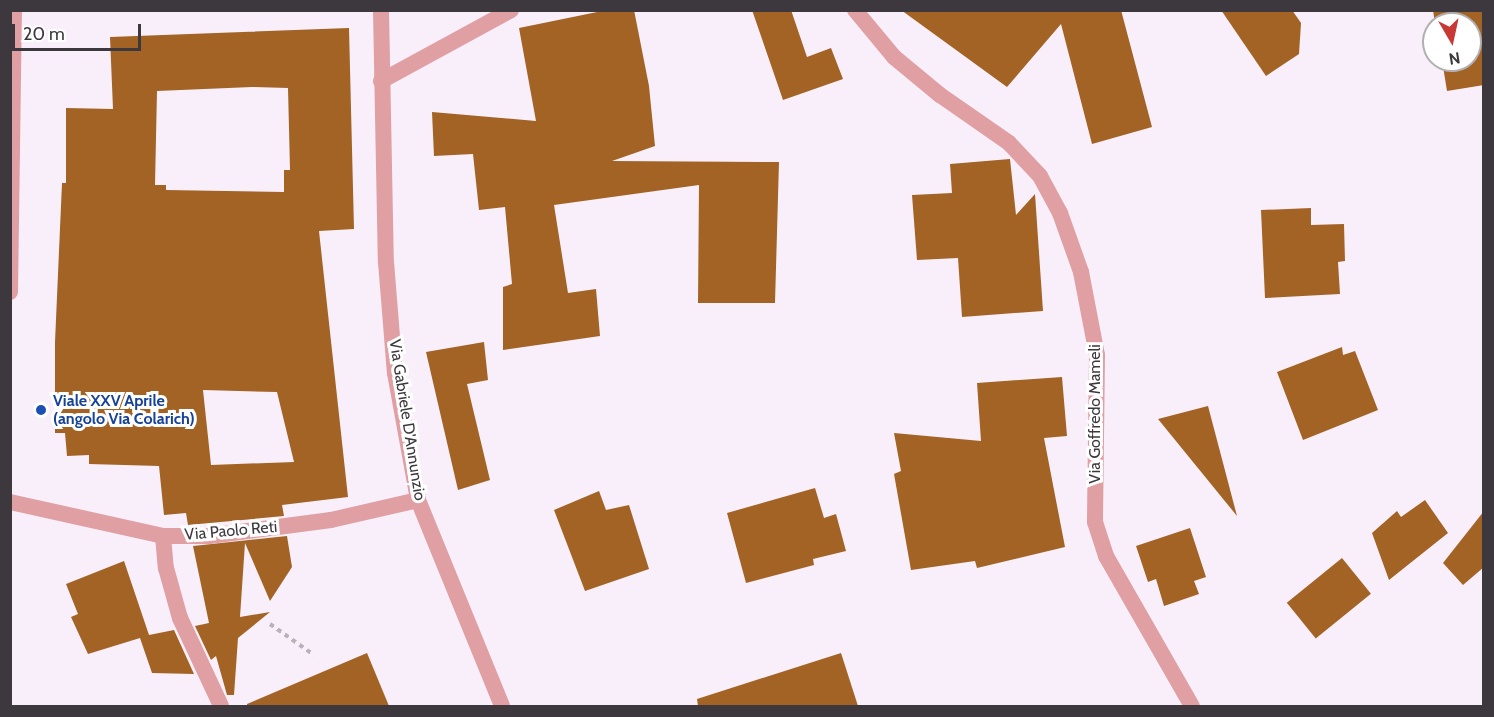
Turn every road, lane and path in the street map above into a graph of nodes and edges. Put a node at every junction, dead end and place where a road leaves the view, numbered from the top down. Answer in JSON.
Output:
{"nodes":[{"id":1,"x":14,"y":10,"type":"edge"},
{"id":2,"x":381,"y":10,"type":"edge"},
{"id":3,"x":512,"y":10,"type":"edge"},
{"id":4,"x":855,"y":10,"type":"edge"},
{"id":5,"x":381,"y":81,"type":"junction"},
{"id":6,"x":10,"y":292,"type":"edge"},
{"id":7,"x":418,"y":500,"type":"junction"},
{"id":8,"x":10,"y":502,"type":"edge"},
{"id":9,"x":163,"y":536,"type":"junction"},
{"id":10,"x":270,"y":624,"type":"dead end"},
{"id":11,"x":314,"y":655,"type":"dead end"},
{"id":12,"x":221,"y":706,"type":"edge"},
{"id":13,"x":502,"y":706,"type":"edge"},
{"id":14,"x":1192,"y":706,"type":"edge"}],
"edges":[{"from":1,"to":6,"type":"street"},
{"from":2,"to":5,"type":"street","name":"Via Gabriele D'Annunzio"},
{"from":3,"to":5,"type":"street"},
{"from":4,"to":14,"type":"street","name":"Via Goffredo Mameli"},
{"from":5,"to":7,"type":"street","name":"Via Gabriele D'Annunzio"},
{"from":7,"to":9,"type":"street","name":"Via Paolo Reti"},
{"from":7,"to":13,"type":"street","name":"Via Gabriele D'Annunzio"},
{"from":8,"to":9,"type":"street","name":"Via Paolo Reti"},
{"from":9,"to":12,"type":"street"},
{"from":10,"to":11,"type":"path"}]}
